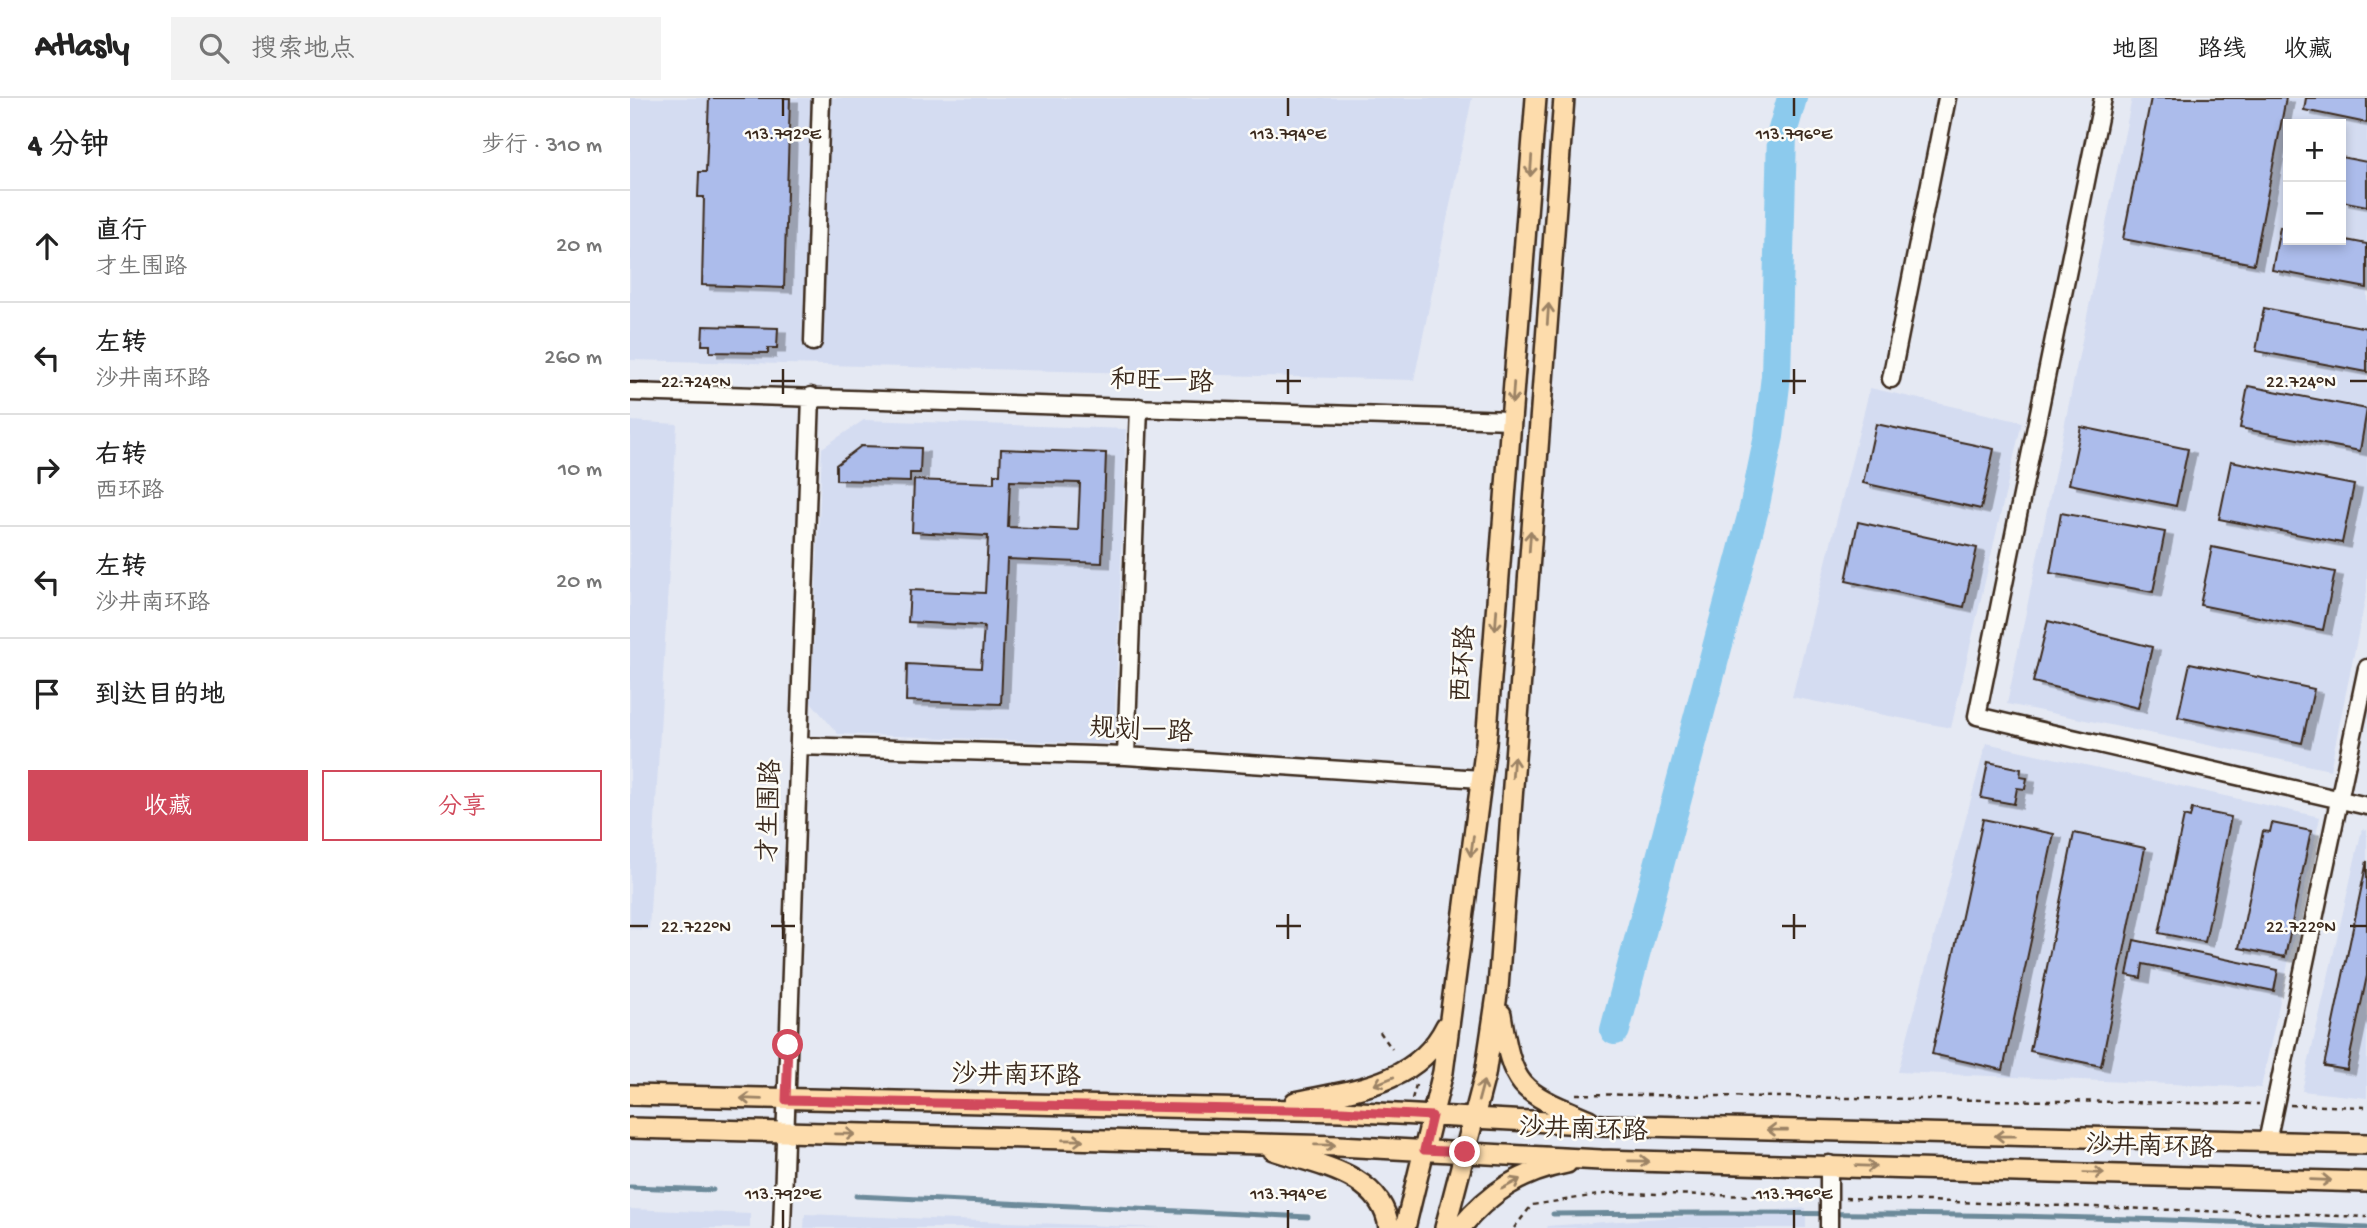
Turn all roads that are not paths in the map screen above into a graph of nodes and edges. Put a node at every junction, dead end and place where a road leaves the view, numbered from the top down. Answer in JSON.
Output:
{"nodes":[{"id":1,"x":821,"y":98,"type":"edge"},
{"id":2,"x":1536,"y":98,"type":"edge"},
{"id":3,"x":1564,"y":98,"type":"edge"},
{"id":4,"x":1947,"y":98,"type":"edge"},
{"id":5,"x":2103,"y":98,"type":"edge"},
{"id":6,"x":813,"y":342,"type":"dead end"},
{"id":7,"x":1891,"y":379,"type":"dead end"},
{"id":8,"x":630,"y":393,"type":"edge"},
{"id":9,"x":811,"y":396,"type":"junction"},
{"id":10,"x":1139,"y":408,"type":"junction"},
{"id":11,"x":1511,"y":420,"type":"junction"},
{"id":12,"x":2367,"y":668,"type":"edge"},
{"id":13,"x":799,"y":746,"type":"junction"},
{"id":14,"x":1126,"y":756,"type":"junction"},
{"id":15,"x":1481,"y":779,"type":"junction"},
{"id":16,"x":2339,"y":800,"type":"junction"},
{"id":17,"x":2367,"y":806,"type":"edge"},
{"id":18,"x":1497,"y":988,"type":"junction"},
{"id":19,"x":1449,"y":1019,"type":"junction"},
{"id":20,"x":630,"y":1095,"type":"edge"},
{"id":21,"x":786,"y":1100,"type":"junction"},
{"id":22,"x":1260,"y":1110,"type":"junction"},
{"id":23,"x":1432,"y":1116,"type":"junction"},
{"id":24,"x":1474,"y":1118,"type":"junction"},
{"id":25,"x":1603,"y":1125,"type":"junction"},
{"id":26,"x":630,"y":1128,"type":"edge"},
{"id":27,"x":785,"y":1133,"type":"junction"},
{"id":28,"x":2267,"y":1142,"type":"junction"},
{"id":29,"x":1255,"y":1144,"type":"junction"},
{"id":30,"x":2367,"y":1144,"type":"edge"},
{"id":31,"x":1424,"y":1150,"type":"junction"},
{"id":32,"x":1465,"y":1152,"type":"junction"},
{"id":33,"x":1601,"y":1160,"type":"junction"},
{"id":34,"x":1829,"y":1164,"type":"junction"},
{"id":35,"x":2367,"y":1182,"type":"edge"},
{"id":36,"x":1829,"y":1226,"type":"edge"},
{"id":37,"x":782,"y":1228,"type":"edge"},
{"id":38,"x":1389,"y":1228,"type":"edge"},
{"id":39,"x":1405,"y":1228,"type":"edge"},
{"id":40,"x":1445,"y":1228,"type":"edge"},
{"id":41,"x":1460,"y":1228,"type":"edge"}],
"edges":[{"from":1,"to":6,"type":"street"},
{"from":2,"to":11,"type":"main road","name":"西环路","one_way":true},
{"from":18,"to":3,"type":"main road","name":"西环路","one_way":true},
{"from":4,"to":7,"type":"street"},
{"from":5,"to":16,"type":"street"},
{"from":8,"to":9,"type":"street","name":"和旺一路"},
{"from":9,"to":10,"type":"street","name":"和旺一路"},
{"from":9,"to":13,"type":"street","name":"才生围路"},
{"from":10,"to":11,"type":"street","name":"和旺一路"},
{"from":10,"to":14,"type":"street"},
{"from":11,"to":15,"type":"main road","name":"西环路","one_way":true},
{"from":12,"to":16,"type":"street"},
{"from":13,"to":14,"type":"street","name":"规划一路"},
{"from":13,"to":21,"type":"street","name":"才生围路"},
{"from":14,"to":15,"type":"street","name":"规划一路"},
{"from":15,"to":19,"type":"main road","name":"西环路","one_way":true},
{"from":16,"to":17,"type":"street"},
{"from":16,"to":28,"type":"street"},
{"from":24,"to":18,"type":"main road","name":"西环路","one_way":true},
{"from":18,"to":25,"type":"main road"},
{"from":19,"to":22,"type":"main road","one_way":true},
{"from":19,"to":23,"type":"main road","name":"西环路"},
{"from":21,"to":20,"type":"main road","name":"沙井南环路","one_way":true},
{"from":21,"to":22,"type":"main road","name":"沙井南环路"},
{"from":21,"to":27,"type":"street","name":"才生围路"},
{"from":22,"to":23,"type":"main road","name":"沙井南环路"},
{"from":23,"to":24,"type":"main road","name":"沙井南环路"},
{"from":23,"to":31,"type":"main road","name":"西环路"},
{"from":24,"to":25,"type":"main road","name":"沙井南环路"},
{"from":24,"to":32,"type":"main road","name":"西环路"},
{"from":28,"to":25,"type":"main road","name":"沙井南环路","one_way":true},
{"from":26,"to":27,"type":"main road","name":"沙井南环路"},
{"from":27,"to":29,"type":"main road","name":"沙井南环路","one_way":true},
{"from":27,"to":37,"type":"street","name":"才生围路"},
{"from":28,"to":30,"type":"main road","name":"沙井南环路"},
{"from":29,"to":31,"type":"main road","name":"沙井南环路","one_way":true},
{"from":29,"to":38,"type":"main road"},
{"from":31,"to":32,"type":"main road","name":"沙井南环路"},
{"from":31,"to":39,"type":"main road","name":"西环路"},
{"from":32,"to":33,"type":"main road","name":"沙井南环路"},
{"from":32,"to":40,"type":"main road","name":"西环路"},
{"from":33,"to":34,"type":"main road","name":"沙井南环路","one_way":true},
{"from":41,"to":33,"type":"main road","one_way":true},
{"from":34,"to":35,"type":"main road","name":"沙井南环路","one_way":true},
{"from":34,"to":36,"type":"street"}]}
